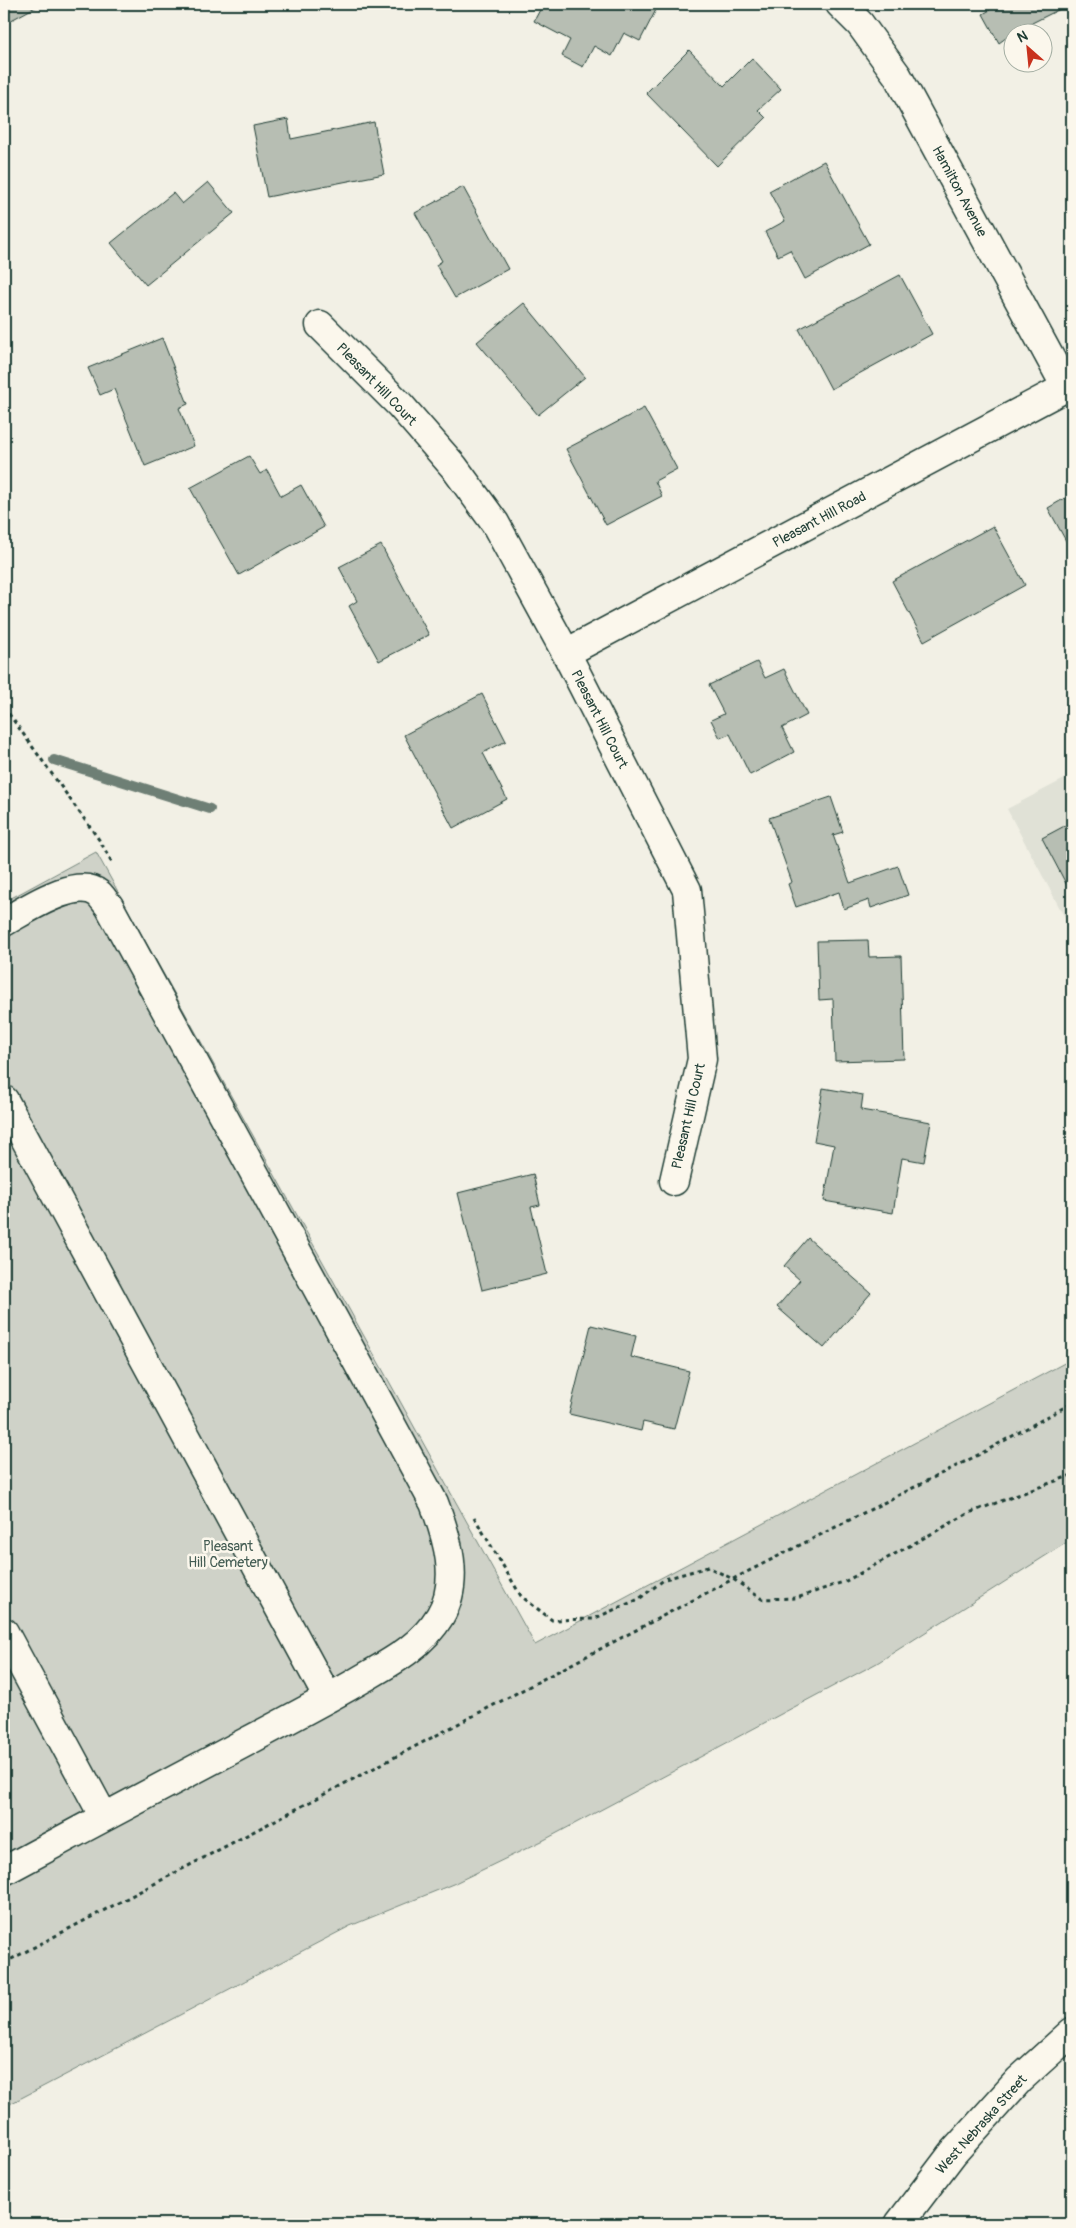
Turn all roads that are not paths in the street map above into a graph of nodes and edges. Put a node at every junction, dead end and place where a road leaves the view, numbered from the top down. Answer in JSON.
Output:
{"nodes":[{"id":1,"x":840,"y":4,"type":"edge"},
{"id":2,"x":320,"y":325,"type":"dead end"},
{"id":3,"x":1069,"y":386,"type":"edge"},
{"id":4,"x":566,"y":653,"type":"junction"},
{"id":5,"x":4,"y":922,"type":"edge"},
{"id":6,"x":4,"y":1100,"type":"edge"},
{"id":7,"x":674,"y":1181,"type":"dead end"},
{"id":8,"x":4,"y":1632,"type":"edge"},
{"id":9,"x":328,"y":1698,"type":"junction"},
{"id":10,"x":104,"y":1817,"type":"junction"},
{"id":11,"x":4,"y":1870,"type":"edge"},
{"id":12,"x":1072,"y":2032,"type":"edge"},
{"id":13,"x":899,"y":2224,"type":"edge"}],
"edges":[{"from":1,"to":3,"type":"street","name":"Hamilton Avenue"},
{"from":2,"to":4,"type":"street","name":"Pleasant Hill Court"},
{"from":3,"to":4,"type":"street","name":"Pleasant Hill Road"},
{"from":4,"to":7,"type":"street","name":"Pleasant Hill Court"},
{"from":5,"to":9,"type":"street"},
{"from":6,"to":9,"type":"street"},
{"from":8,"to":10,"type":"street"},
{"from":9,"to":10,"type":"street"},
{"from":10,"to":11,"type":"street"},
{"from":12,"to":13,"type":"street","name":"West Nebraska Street"}]}
